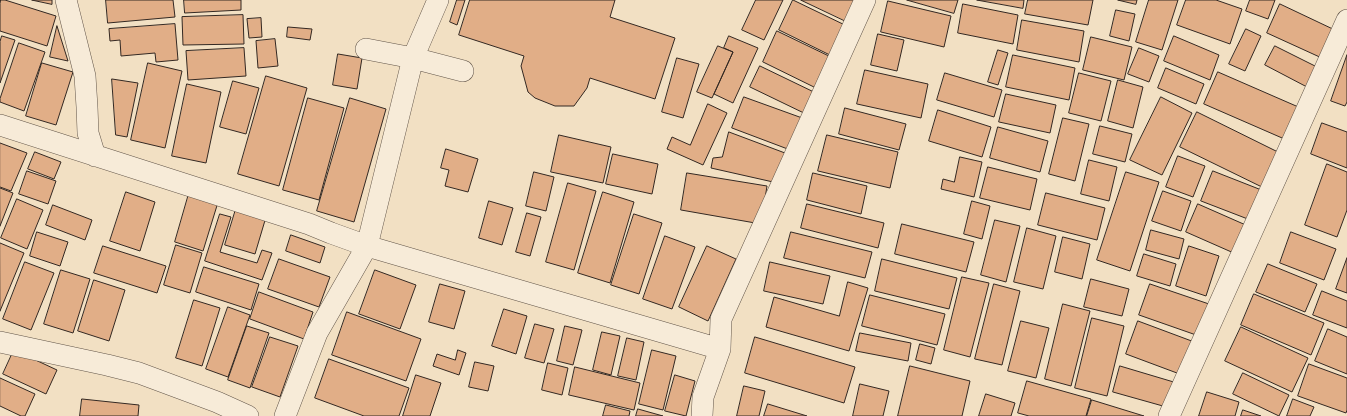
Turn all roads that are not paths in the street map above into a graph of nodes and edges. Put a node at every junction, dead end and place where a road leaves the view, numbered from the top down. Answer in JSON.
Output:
{"nodes":[{"id":1,"x":66,"y":0,"type":"edge"},
{"id":2,"x":438,"y":0,"type":"edge"},
{"id":3,"x":865,"y":0,"type":"edge"},
{"id":4,"x":1347,"y":20,"type":"edge"},
{"id":5,"x":366,"y":49,"type":"dead end"},
{"id":6,"x":413,"y":58,"type":"junction"},
{"id":7,"x":464,"y":71,"type":"dead end"},
{"id":8,"x":0,"y":125,"type":"edge"},
{"id":9,"x":95,"y":156,"type":"junction"},
{"id":10,"x":367,"y":246,"type":"junction"},
{"id":11,"x":0,"y":342,"type":"edge"},
{"id":12,"x":720,"y":349,"type":"junction"},
{"id":13,"x":248,"y":416,"type":"edge"},
{"id":14,"x":285,"y":416,"type":"edge"},
{"id":15,"x":702,"y":416,"type":"edge"},
{"id":16,"x":1169,"y":416,"type":"edge"}],
"edges":[{"from":1,"to":9,"type":"street"},
{"from":2,"to":6,"type":"street"},
{"from":3,"to":12,"type":"street"},
{"from":4,"to":16,"type":"street"},
{"from":5,"to":6,"type":"street"},
{"from":6,"to":7,"type":"street"},
{"from":6,"to":10,"type":"street"},
{"from":8,"to":9,"type":"street"},
{"from":9,"to":10,"type":"street"},
{"from":10,"to":12,"type":"street"},
{"from":10,"to":14,"type":"street"},
{"from":11,"to":13,"type":"street"},
{"from":12,"to":15,"type":"street"}]}
